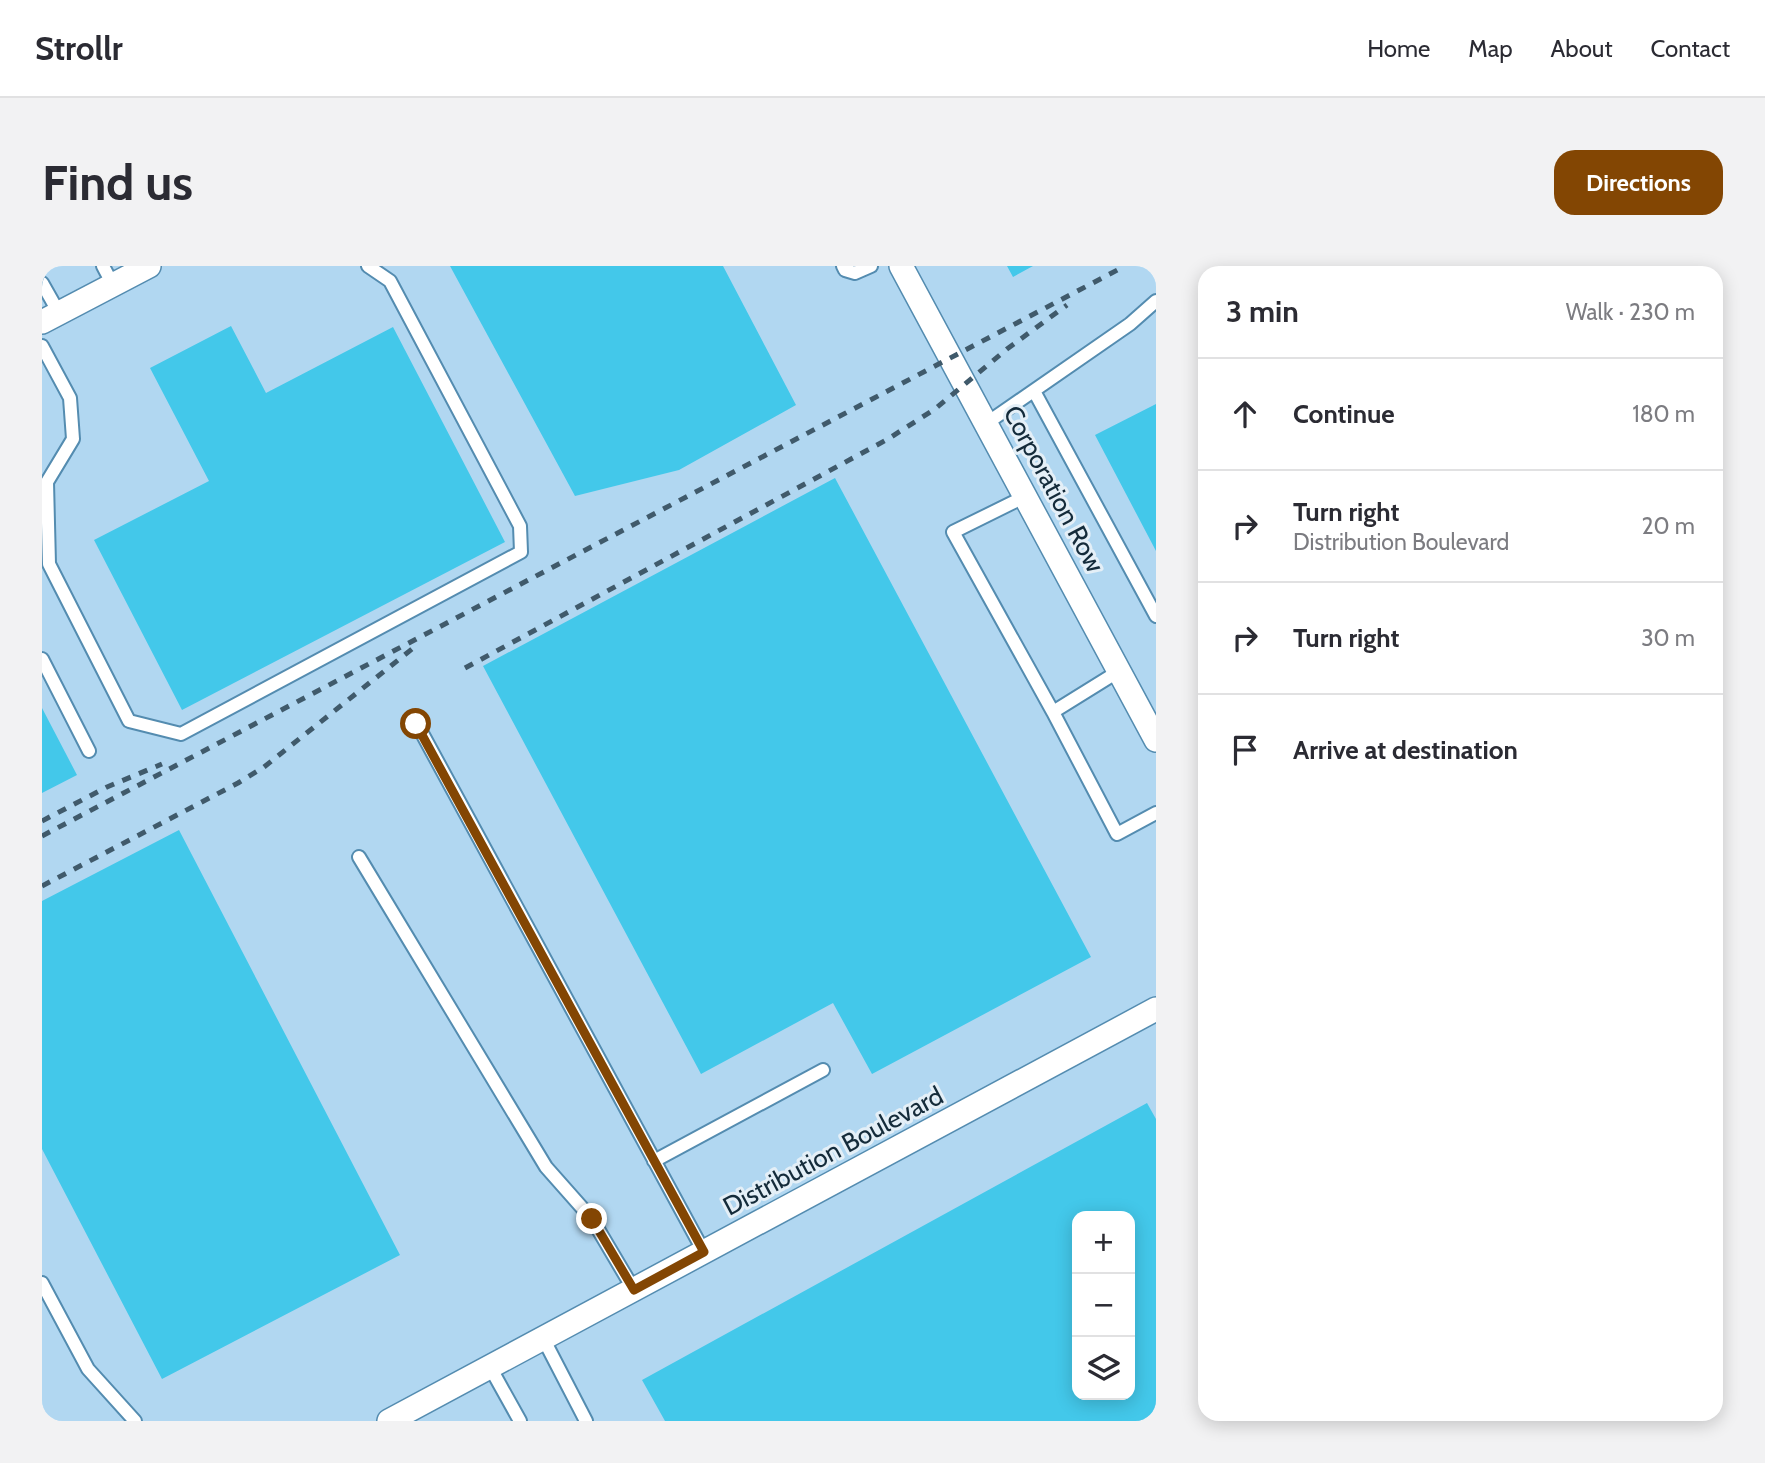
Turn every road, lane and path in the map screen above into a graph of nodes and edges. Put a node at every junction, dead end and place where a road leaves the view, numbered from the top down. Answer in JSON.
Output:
{"nodes":[{"id":1,"x":149,"y":266,"type":"edge"},
{"id":2,"x":368,"y":266,"type":"edge"},
{"id":3,"x":843,"y":266,"type":"edge"},
{"id":4,"x":871,"y":266,"type":"edge"},
{"id":5,"x":901,"y":266,"type":"edge"},
{"id":6,"x":108,"y":275,"type":"edge"},
{"id":7,"x":42,"y":283,"type":"edge"},
{"id":8,"x":1156,"y":301,"type":"edge"},
{"id":9,"x":51,"y":318,"type":"edge"},
{"id":10,"x":42,"y":346,"type":"edge"},
{"id":11,"x":1034,"y":391,"type":"junction"},
{"id":12,"x":987,"y":423,"type":"junction"},
{"id":13,"x":45,"y":480,"type":"edge"},
{"id":14,"x":1026,"y":496,"type":"junction"},
{"id":15,"x":1156,"y":616,"type":"edge"},
{"id":16,"x":42,"y":659,"type":"edge"},
{"id":17,"x":1119,"y":671,"type":"junction"},
{"id":18,"x":1053,"y":712,"type":"junction"},
{"id":19,"x":416,"y":724,"type":"dead end"},
{"id":20,"x":1156,"y":740,"type":"edge"},
{"id":21,"x":89,"y":751,"type":"dead end"},
{"id":22,"x":1156,"y":813,"type":"edge"},
{"id":23,"x":359,"y":857,"type":"dead end"},
{"id":24,"x":1156,"y":1009,"type":"edge"},
{"id":25,"x":823,"y":1070,"type":"dead end"},
{"id":26,"x":654,"y":1161,"type":"junction"},
{"id":27,"x":704,"y":1252,"type":"junction"},
{"id":28,"x":42,"y":1283,"type":"edge"},
{"id":29,"x":634,"y":1290,"type":"junction"},
{"id":30,"x":543,"y":1338,"type":"junction"},
{"id":31,"x":491,"y":1367,"type":"junction"},
{"id":32,"x":135,"y":1421,"type":"edge"},
{"id":33,"x":389,"y":1421,"type":"edge"},
{"id":34,"x":520,"y":1421,"type":"edge"},
{"id":35,"x":586,"y":1421,"type":"edge"}],
"edges":[{"from":1,"to":6,"type":"street"},
{"from":2,"to":13,"type":"lane"},
{"from":3,"to":4,"type":"lane"},
{"from":5,"to":12,"type":"street","name":"Corporation Row"},
{"from":6,"to":9,"type":"street"},
{"from":7,"to":9,"type":"lane"},
{"from":8,"to":11,"type":"lane"},
{"from":10,"to":13,"type":"lane"},
{"from":11,"to":12,"type":"lane"},
{"from":11,"to":15,"type":"lane"},
{"from":12,"to":14,"type":"street","name":"Corporation Row"},
{"from":14,"to":17,"type":"street","name":"Corporation Row"},
{"from":14,"to":18,"type":"lane"},
{"from":16,"to":21,"type":"lane"},
{"from":17,"to":18,"type":"lane"},
{"from":17,"to":20,"type":"street","name":"Corporation Row"},
{"from":18,"to":22,"type":"lane"},
{"from":19,"to":26,"type":"lane"},
{"from":23,"to":29,"type":"lane"},
{"from":24,"to":27,"type":"street","name":"Distribution Boulevard"},
{"from":25,"to":26,"type":"lane"},
{"from":26,"to":27,"type":"lane"},
{"from":27,"to":29,"type":"street","name":"Distribution Boulevard"},
{"from":28,"to":32,"type":"lane"},
{"from":29,"to":30,"type":"street","name":"Distribution Boulevard"},
{"from":30,"to":31,"type":"street","name":"Distribution Boulevard"},
{"from":30,"to":35,"type":"lane"},
{"from":31,"to":33,"type":"street","name":"Distribution Boulevard"},
{"from":31,"to":34,"type":"lane"}]}
